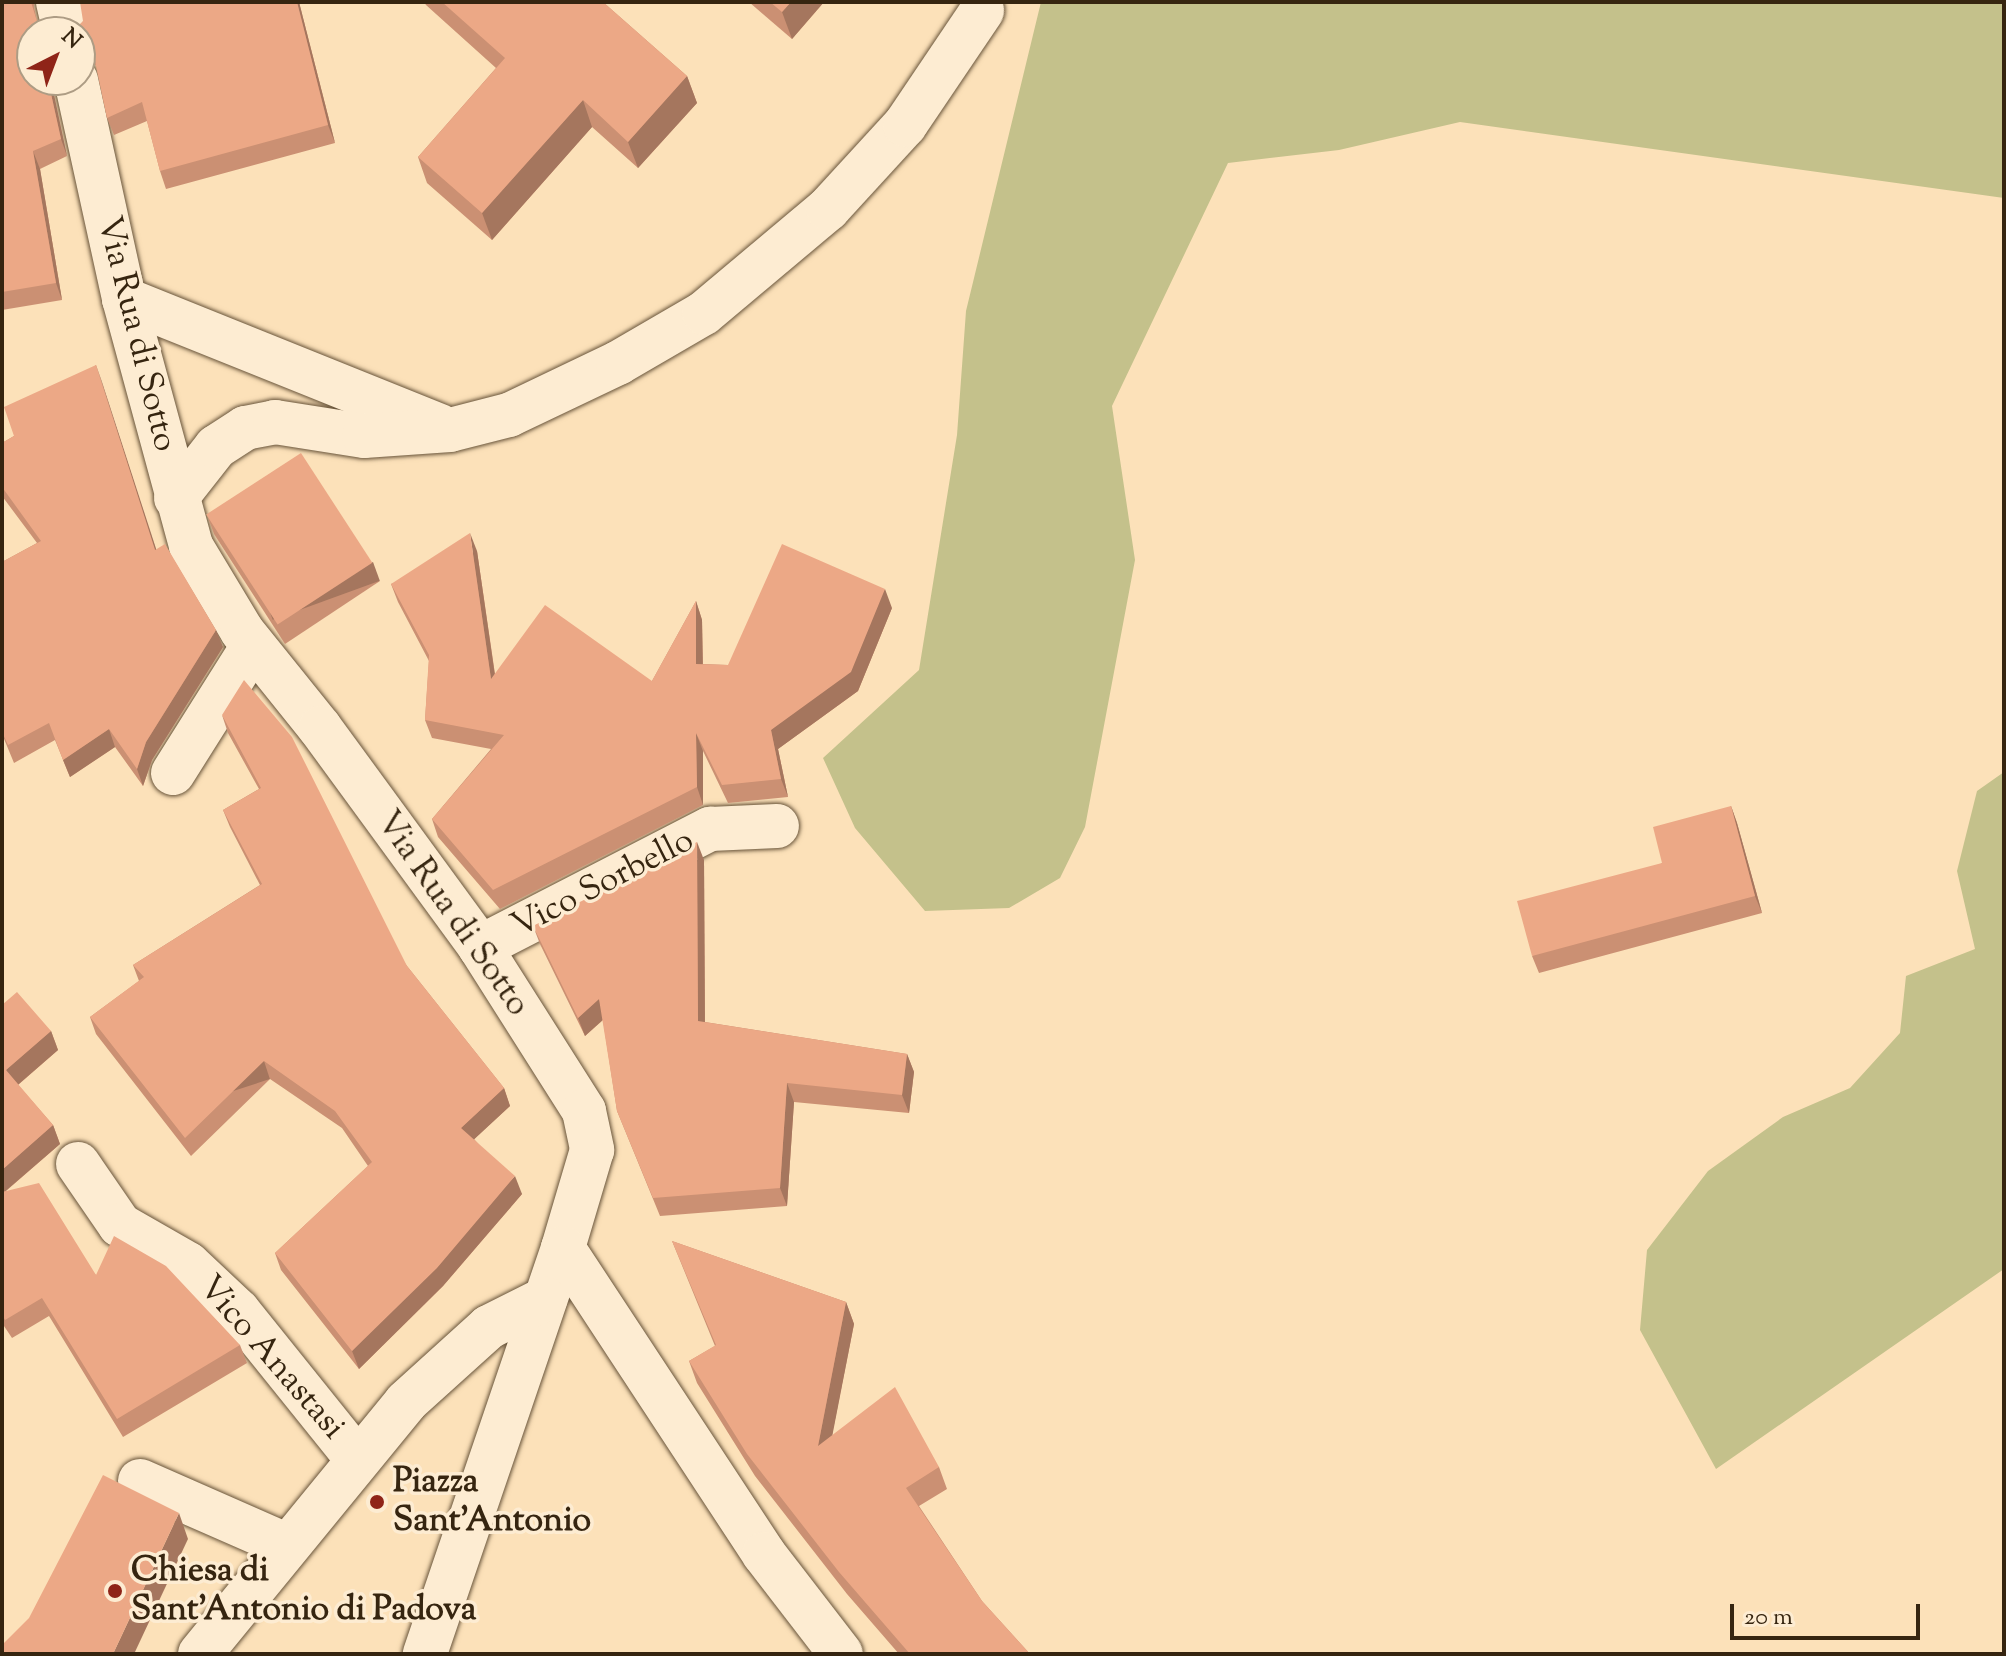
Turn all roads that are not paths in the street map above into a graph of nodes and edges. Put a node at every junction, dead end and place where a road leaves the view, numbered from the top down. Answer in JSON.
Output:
{"nodes":[{"id":1,"x":982,"y":11,"type":"dead end"},
{"id":2,"x":80,"y":96,"type":"edge"},
{"id":3,"x":124,"y":299,"type":"junction"},
{"id":4,"x":450,"y":430,"type":"junction"},
{"id":5,"x":176,"y":498,"type":"junction"},
{"id":6,"x":253,"y":646,"type":"junction"},
{"id":7,"x":173,"y":773,"type":"dead end"},
{"id":8,"x":777,"y":826,"type":"dead end"},
{"id":9,"x":480,"y":947,"type":"junction"},
{"id":10,"x":78,"y":1164,"type":"dead end"},
{"id":11,"x":563,"y":1248,"type":"junction"},
{"id":12,"x":545,"y":1299,"type":"junction"},
{"id":13,"x":358,"y":1460,"type":"junction"},
{"id":14,"x":140,"y":1481,"type":"dead end"},
{"id":15,"x":286,"y":1545,"type":"junction"},
{"id":16,"x":200,"y":1654,"type":"edge"},
{"id":17,"x":425,"y":1654,"type":"edge"},
{"id":18,"x":841,"y":1654,"type":"edge"}],
"edges":[{"from":1,"to":4,"type":"street"},
{"from":2,"to":3,"type":"street","name":"Via Rua di Sotto"},
{"from":3,"to":4,"type":"street"},
{"from":3,"to":5,"type":"street","name":"Via Rua di Sotto"},
{"from":4,"to":5,"type":"street"},
{"from":5,"to":6,"type":"street","name":"Via Rua di Sotto"},
{"from":6,"to":7,"type":"street"},
{"from":6,"to":9,"type":"street","name":"Via Rua di Sotto"},
{"from":8,"to":9,"type":"street","name":"Vico Sorbello"},
{"from":9,"to":11,"type":"street","name":"Via Rua di Sotto"},
{"from":10,"to":13,"type":"street","name":"Vico Anastasi"},
{"from":11,"to":12,"type":"street","name":"Via Rua di Sotto"},
{"from":11,"to":18,"type":"street"},
{"from":12,"to":13,"type":"street"},
{"from":12,"to":17,"type":"street","name":"Via Rua di Sotto"},
{"from":13,"to":15,"type":"street"},
{"from":14,"to":15,"type":"street"},
{"from":15,"to":16,"type":"street"}]}
